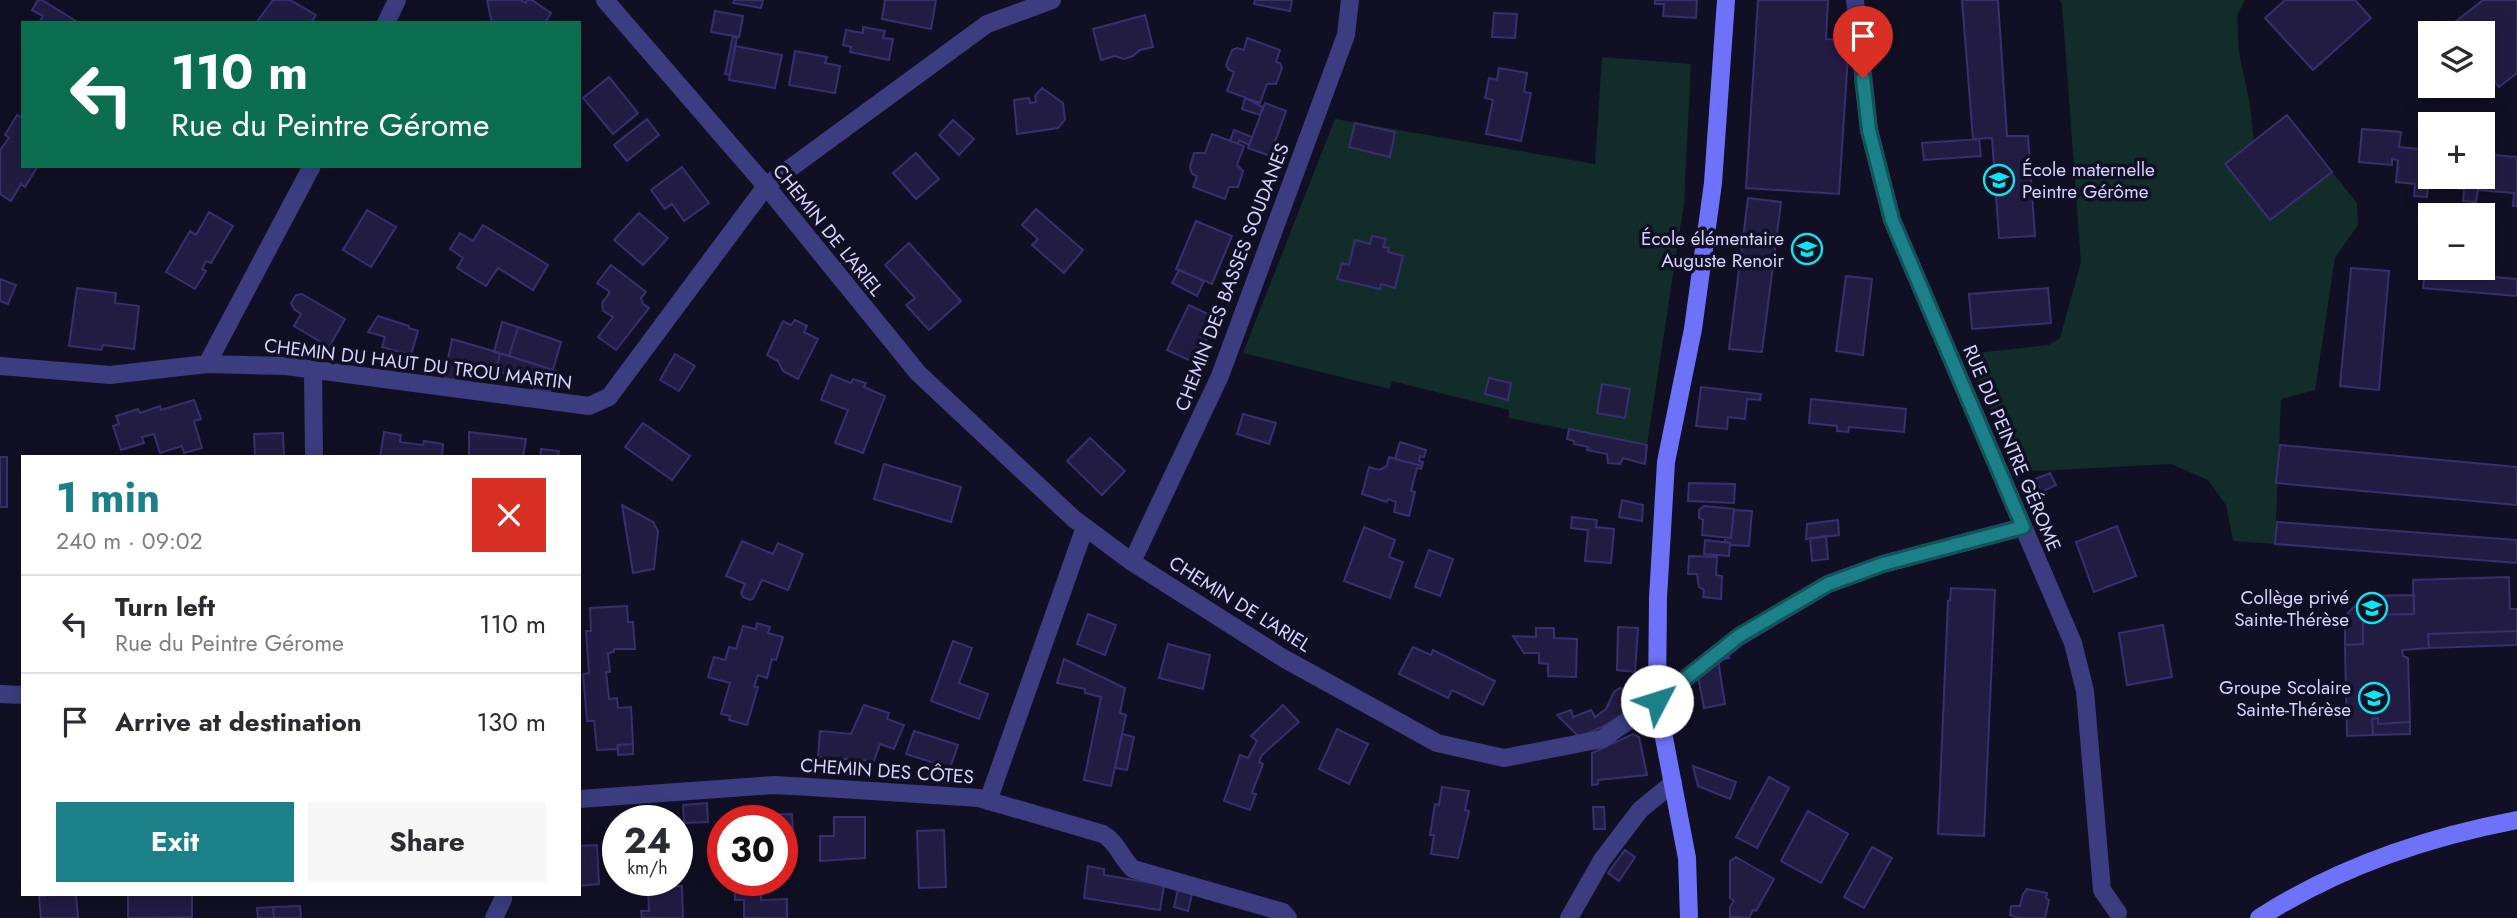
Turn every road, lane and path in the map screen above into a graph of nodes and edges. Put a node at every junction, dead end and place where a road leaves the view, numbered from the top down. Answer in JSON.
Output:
{"nodes":[{"id":1,"x":397,"y":0,"type":"edge"},
{"id":2,"x":605,"y":0,"type":"edge"},
{"id":3,"x":1052,"y":0,"type":"edge"},
{"id":4,"x":1350,"y":0,"type":"edge"},
{"id":5,"x":1726,"y":0,"type":"edge"},
{"id":6,"x":1854,"y":0,"type":"edge"},
{"id":7,"x":387,"y":21,"type":"edge"},
{"id":8,"x":311,"y":168,"type":"edge"},
{"id":9,"x":766,"y":187,"type":"junction"},
{"id":10,"x":207,"y":364,"type":"junction"},
{"id":11,"x":0,"y":366,"type":"edge"},
{"id":12,"x":313,"y":370,"type":"junction"},
{"id":13,"x":314,"y":455,"type":"edge"},
{"id":14,"x":1085,"y":527,"type":"junction"},
{"id":15,"x":2023,"y":527,"type":"junction"},
{"id":16,"x":1132,"y":562,"type":"junction"},
{"id":17,"x":0,"y":694,"type":"edge"},
{"id":18,"x":21,"y":695,"type":"edge"},
{"id":19,"x":1657,"y":701,"type":"junction"},
{"id":20,"x":1673,"y":783,"type":"junction"},
{"id":21,"x":581,"y":799,"type":"edge"},
{"id":22,"x":988,"y":801,"type":"junction"},
{"id":23,"x":2517,"y":820,"type":"edge"},
{"id":24,"x":503,"y":896,"type":"edge"},
{"id":25,"x":2118,"y":913,"type":"dead end"},
{"id":26,"x":494,"y":918,"type":"edge"},
{"id":27,"x":1288,"y":918,"type":"edge"},
{"id":28,"x":1569,"y":918,"type":"edge"},
{"id":29,"x":1689,"y":918,"type":"edge"},
{"id":30,"x":2259,"y":918,"type":"edge"}],
"edges":[{"from":1,"to":7,"type":"street"},
{"from":2,"to":9,"type":"street","name":"CHEMIN DE L'ARIEL"},
{"from":3,"to":9,"type":"street","name":"CHEMIN DU HAUT DU TROU MARTIN"},
{"from":4,"to":16,"type":"street","name":"CHEMIN DES BASSES SOUDANES"},
{"from":5,"to":19,"type":"street"},
{"from":6,"to":15,"type":"street","name":"RUE DU PEINTRE GÉROME"},
{"from":8,"to":10,"type":"street"},
{"from":9,"to":12,"type":"street","name":"CHEMIN DU HAUT DU TROU MARTIN"},
{"from":9,"to":14,"type":"street","name":"CHEMIN DE L'ARIEL"},
{"from":10,"to":11,"type":"street","name":"CHEMIN DU HAUT DU TROU MARTIN"},
{"from":10,"to":12,"type":"street","name":"CHEMIN DU HAUT DU TROU MARTIN"},
{"from":12,"to":13,"type":"street"},
{"from":14,"to":16,"type":"street","name":"CHEMIN DE L'ARIEL"},
{"from":14,"to":22,"type":"street"},
{"from":15,"to":19,"type":"street","name":"CHEMIN DE L'ARIEL"},
{"from":15,"to":25,"type":"street","name":"RUE DU PEINTRE GÉROME"},
{"from":16,"to":19,"type":"street","name":"CHEMIN DE L'ARIEL"},
{"from":17,"to":18,"type":"street"},
{"from":19,"to":20,"type":"street"},
{"from":20,"to":28,"type":"street"},
{"from":20,"to":29,"type":"street"},
{"from":21,"to":22,"type":"street","name":"CHEMIN DES CÔTES"},
{"from":22,"to":27,"type":"street","name":"CHEMIN DES CÔTES"},
{"from":23,"to":30,"type":"street"},
{"from":24,"to":26,"type":"street"}]}
